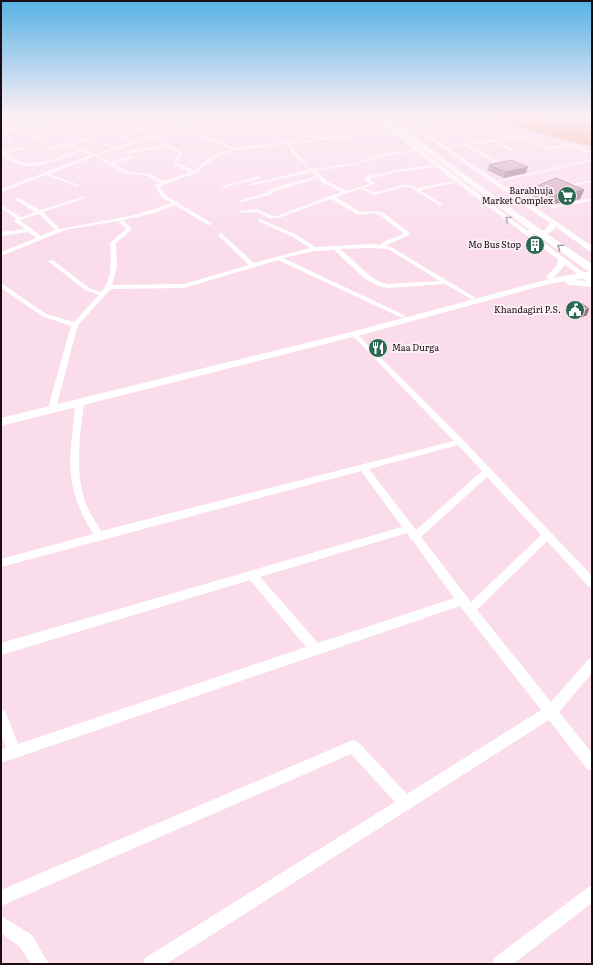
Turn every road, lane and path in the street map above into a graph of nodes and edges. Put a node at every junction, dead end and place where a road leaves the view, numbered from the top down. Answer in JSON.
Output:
{"nodes":[{"id":1,"x":9,"y":159,"type":"edge"},
{"id":2,"x":53,"y":159,"type":"edge"},
{"id":3,"x":85,"y":159,"type":"edge"},
{"id":4,"x":101,"y":159,"type":"edge"},
{"id":5,"x":125,"y":159,"type":"edge"},
{"id":6,"x":177,"y":159,"type":"edge"},
{"id":7,"x":211,"y":159,"type":"edge"},
{"id":8,"x":301,"y":159,"type":"edge"},
{"id":9,"x":371,"y":159,"type":"edge"},
{"id":10,"x":429,"y":159,"type":"edge"},
{"id":11,"x":440,"y":159,"type":"edge"},
{"id":12,"x":449,"y":159,"type":"edge"},
{"id":13,"x":461,"y":159,"type":"edge"},
{"id":14,"x":491,"y":159,"type":"edge"},
{"id":15,"x":592,"y":160,"type":"edge"},
{"id":16,"x":496,"y":162,"type":"edge"},
{"id":17,"x":109,"y":164,"type":"junction"},
{"id":18,"x":308,"y":166,"type":"junction"},
{"id":19,"x":438,"y":166,"type":"junction"},
{"id":20,"x":298,"y":167,"type":"dead end"},
{"id":21,"x":312,"y":170,"type":"junction"},
{"id":22,"x":194,"y":172,"type":"junction"},
{"id":23,"x":275,"y":173,"type":"dead end"},
{"id":24,"x":46,"y":174,"type":"junction"},
{"id":25,"x":318,"y":177,"type":"junction"},
{"id":26,"x":458,"y":181,"type":"junction"},
{"id":27,"x":592,"y":181,"type":"edge"},
{"id":28,"x":494,"y":182,"type":"junction"},
{"id":29,"x":164,"y":183,"type":"junction"},
{"id":30,"x":251,"y":185,"type":"dead end"},
{"id":31,"x":571,"y":185,"type":"edge"},
{"id":32,"x":77,"y":186,"type":"dead end"},
{"id":33,"x":222,"y":187,"type":"dead end"},
{"id":34,"x":360,"y":188,"type":"junction"},
{"id":35,"x":2,"y":189,"type":"edge"},
{"id":36,"x":417,"y":189,"type":"junction"},
{"id":37,"x":346,"y":193,"type":"junction"},
{"id":38,"x":83,"y":197,"type":"dead end"},
{"id":39,"x":332,"y":197,"type":"junction"},
{"id":40,"x":18,"y":199,"type":"dead end"},
{"id":41,"x":588,"y":200,"type":"dead end"},
{"id":42,"x":241,"y":202,"type":"dead end"},
{"id":43,"x":521,"y":202,"type":"junction"},
{"id":44,"x":176,"y":203,"type":"junction"},
{"id":45,"x":1,"y":206,"type":"edge"},
{"id":46,"x":440,"y":206,"type":"dead end"},
{"id":47,"x":38,"y":211,"type":"junction"},
{"id":48,"x":242,"y":212,"type":"dead end"},
{"id":49,"x":19,"y":218,"type":"junction"},
{"id":50,"x":120,"y":220,"type":"junction"},
{"id":51,"x":260,"y":220,"type":"dead end"},
{"id":52,"x":554,"y":223,"type":"junction"},
{"id":53,"x":210,"y":224,"type":"dead end"},
{"id":54,"x":521,"y":229,"type":"junction"},
{"id":55,"x":29,"y":230,"type":"junction"},
{"id":56,"x":59,"y":231,"type":"junction"},
{"id":57,"x":1,"y":234,"type":"edge"},
{"id":58,"x":221,"y":235,"type":"dead end"},
{"id":59,"x":41,"y":239,"type":"junction"},
{"id":60,"x":381,"y":247,"type":"junction"},
{"id":61,"x":335,"y":248,"type":"junction"},
{"id":62,"x":314,"y":249,"type":"junction"},
{"id":63,"x":592,"y":249,"type":"edge"},
{"id":64,"x":1,"y":254,"type":"edge"},
{"id":65,"x":278,"y":258,"type":"junction"},
{"id":66,"x":561,"y":259,"type":"junction"},
{"id":67,"x":592,"y":259,"type":"edge"},
{"id":68,"x":50,"y":261,"type":"dead end"},
{"id":69,"x":253,"y":265,"type":"junction"},
{"id":70,"x":592,"y":269,"type":"edge"},
{"id":71,"x":584,"y":273,"type":"edge"},
{"id":72,"x":553,"y":279,"type":"junction"},
{"id":73,"x":445,"y":282,"type":"junction"},
{"id":74,"x":592,"y":284,"type":"edge"},
{"id":75,"x":1,"y":285,"type":"edge"},
{"id":76,"x":109,"y":288,"type":"junction"},
{"id":77,"x":102,"y":294,"type":"junction"},
{"id":78,"x":492,"y":295,"type":"junction"},
{"id":79,"x":473,"y":298,"type":"junction"},
{"id":80,"x":402,"y":316,"type":"junction"},
{"id":81,"x":75,"y":325,"type":"junction"},
{"id":82,"x":354,"y":334,"type":"junction"},
{"id":83,"x":131,"y":387,"type":"junction"},
{"id":84,"x":80,"y":403,"type":"junction"},
{"id":85,"x":53,"y":404,"type":"junction"},
{"id":86,"x":1,"y":416,"type":"edge"},
{"id":87,"x":1,"y":422,"type":"edge"},
{"id":88,"x":460,"y":442,"type":"junction"},
{"id":89,"x":364,"y":468,"type":"junction"},
{"id":90,"x":487,"y":472,"type":"junction"},
{"id":91,"x":411,"y":533,"type":"junction"},
{"id":92,"x":99,"y":536,"type":"junction"},
{"id":93,"x":546,"y":536,"type":"junction"},
{"id":94,"x":1,"y":563,"type":"edge"},
{"id":95,"x":253,"y":576,"type":"junction"},
{"id":96,"x":592,"y":583,"type":"edge"},
{"id":97,"x":462,"y":600,"type":"junction"},
{"id":98,"x":470,"y":610,"type":"junction"},
{"id":99,"x":1,"y":649,"type":"edge"},
{"id":100,"x":316,"y":650,"type":"junction"},
{"id":101,"x":592,"y":664,"type":"edge"},
{"id":102,"x":551,"y":711,"type":"junction"},
{"id":103,"x":1,"y":715,"type":"edge"},
{"id":104,"x":14,"y":751,"type":"junction"},
{"id":105,"x":1,"y":756,"type":"edge"},
{"id":106,"x":592,"y":764,"type":"edge"},
{"id":107,"x":406,"y":803,"type":"junction"},
{"id":108,"x":592,"y":893,"type":"edge"},
{"id":109,"x":1,"y":898,"type":"edge"},
{"id":110,"x":1,"y":924,"type":"edge"},
{"id":111,"x":41,"y":964,"type":"edge"},
{"id":112,"x":151,"y":964,"type":"edge"},
{"id":113,"x":500,"y":964,"type":"edge"}],
"edges":[{"from":1,"to":2,"type":"street"},
{"from":3,"to":24,"type":"street"},
{"from":4,"to":17,"type":"street"},
{"from":5,"to":17,"type":"street"},
{"from":6,"to":22,"type":"street"},
{"from":7,"to":22,"type":"street"},
{"from":8,"to":18,"type":"street"},
{"from":9,"to":21,"type":"street"},
{"from":10,"to":19,"type":"street"},
{"from":70,"to":11,"type":"highway","one_way":true},
{"from":12,"to":67,"type":"highway"},
{"from":13,"to":28,"type":"street"},
{"from":14,"to":16,"type":"street"},
{"from":15,"to":28,"type":"street"},
{"from":17,"to":29,"type":"street"},
{"from":18,"to":20,"type":"street"},
{"from":18,"to":21,"type":"street"},
{"from":19,"to":26,"type":"street"},
{"from":19,"to":34,"type":"street"},
{"from":21,"to":25,"type":"street"},
{"from":21,"to":30,"type":"street"},
{"from":22,"to":29,"type":"street"},
{"from":23,"to":33,"type":"street"},
{"from":24,"to":32,"type":"street"},
{"from":24,"to":35,"type":"street"},
{"from":25,"to":37,"type":"street"},
{"from":25,"to":42,"type":"street"},
{"from":26,"to":36,"type":"street"},
{"from":54,"to":26,"type":"street","one_way":true},
{"from":27,"to":31,"type":"street"},
{"from":28,"to":43,"type":"street"},
{"from":29,"to":44,"type":"street"},
{"from":34,"to":36,"type":"street"},
{"from":34,"to":37,"type":"street"},
{"from":36,"to":46,"type":"street"},
{"from":37,"to":39,"type":"street"},
{"from":38,"to":47,"type":"street"},
{"from":39,"to":48,"type":"street"},
{"from":39,"to":60,"type":"street"},
{"from":40,"to":47,"type":"street"},
{"from":41,"to":43,"type":"street"},
{"from":43,"to":52,"type":"street"},
{"from":44,"to":50,"type":"street"},
{"from":44,"to":53,"type":"street"},
{"from":45,"to":49,"type":"street"},
{"from":47,"to":49,"type":"street"},
{"from":47,"to":56,"type":"street"},
{"from":49,"to":55,"type":"street"},
{"from":50,"to":56,"type":"street"},
{"from":50,"to":76,"type":"street"},
{"from":51,"to":62,"type":"street"},
{"from":52,"to":54,"type":"street"},
{"from":52,"to":63,"type":"street"},
{"from":54,"to":66,"type":"street"},
{"from":55,"to":57,"type":"street"},
{"from":55,"to":59,"type":"street"},
{"from":56,"to":59,"type":"street"},
{"from":58,"to":69,"type":"street"},
{"from":59,"to":64,"type":"street"},
{"from":60,"to":61,"type":"street"},
{"from":60,"to":73,"type":"street"},
{"from":61,"to":62,"type":"street"},
{"from":61,"to":73,"type":"street"},
{"from":62,"to":65,"type":"street"},
{"from":65,"to":69,"type":"street"},
{"from":65,"to":80,"type":"street"},
{"from":66,"to":71,"type":"street"},
{"from":66,"to":72,"type":"main road"},
{"from":68,"to":77,"type":"street"},
{"from":69,"to":76,"type":"street"},
{"from":70,"to":71,"type":"main road"},
{"from":71,"to":72,"type":"main road"},
{"from":71,"to":74,"type":"street"},
{"from":72,"to":74,"type":"main road"},
{"from":72,"to":78,"type":"main road"},
{"from":73,"to":79,"type":"street"},
{"from":75,"to":81,"type":"street"},
{"from":76,"to":77,"type":"street"},
{"from":77,"to":81,"type":"street"},
{"from":78,"to":79,"type":"main road"},
{"from":78,"to":82,"type":"main road"},
{"from":79,"to":80,"type":"main road"},
{"from":80,"to":83,"type":"main road"},
{"from":81,"to":85,"type":"street"},
{"from":82,"to":83,"type":"main road"},
{"from":82,"to":88,"type":"street"},
{"from":83,"to":84,"type":"main road"},
{"from":83,"to":85,"type":"main road"},
{"from":84,"to":87,"type":"main road"},
{"from":84,"to":92,"type":"street"},
{"from":85,"to":86,"type":"main road"},
{"from":88,"to":89,"type":"street"},
{"from":88,"to":90,"type":"street"},
{"from":89,"to":91,"type":"street"},
{"from":89,"to":92,"type":"street"},
{"from":90,"to":91,"type":"street"},
{"from":90,"to":93,"type":"street"},
{"from":91,"to":95,"type":"street"},
{"from":91,"to":97,"type":"street"},
{"from":92,"to":94,"type":"street"},
{"from":93,"to":96,"type":"street"},
{"from":93,"to":98,"type":"street"},
{"from":95,"to":99,"type":"street"},
{"from":95,"to":100,"type":"street"},
{"from":97,"to":98,"type":"street"},
{"from":97,"to":100,"type":"street"},
{"from":98,"to":102,"type":"street"},
{"from":100,"to":104,"type":"street"},
{"from":101,"to":102,"type":"street"},
{"from":102,"to":106,"type":"street"},
{"from":102,"to":107,"type":"street"},
{"from":103,"to":104,"type":"street"},
{"from":104,"to":105,"type":"street"},
{"from":107,"to":109,"type":"street"},
{"from":107,"to":112,"type":"street"},
{"from":108,"to":113,"type":"street"},
{"from":110,"to":111,"type":"street"}]}
